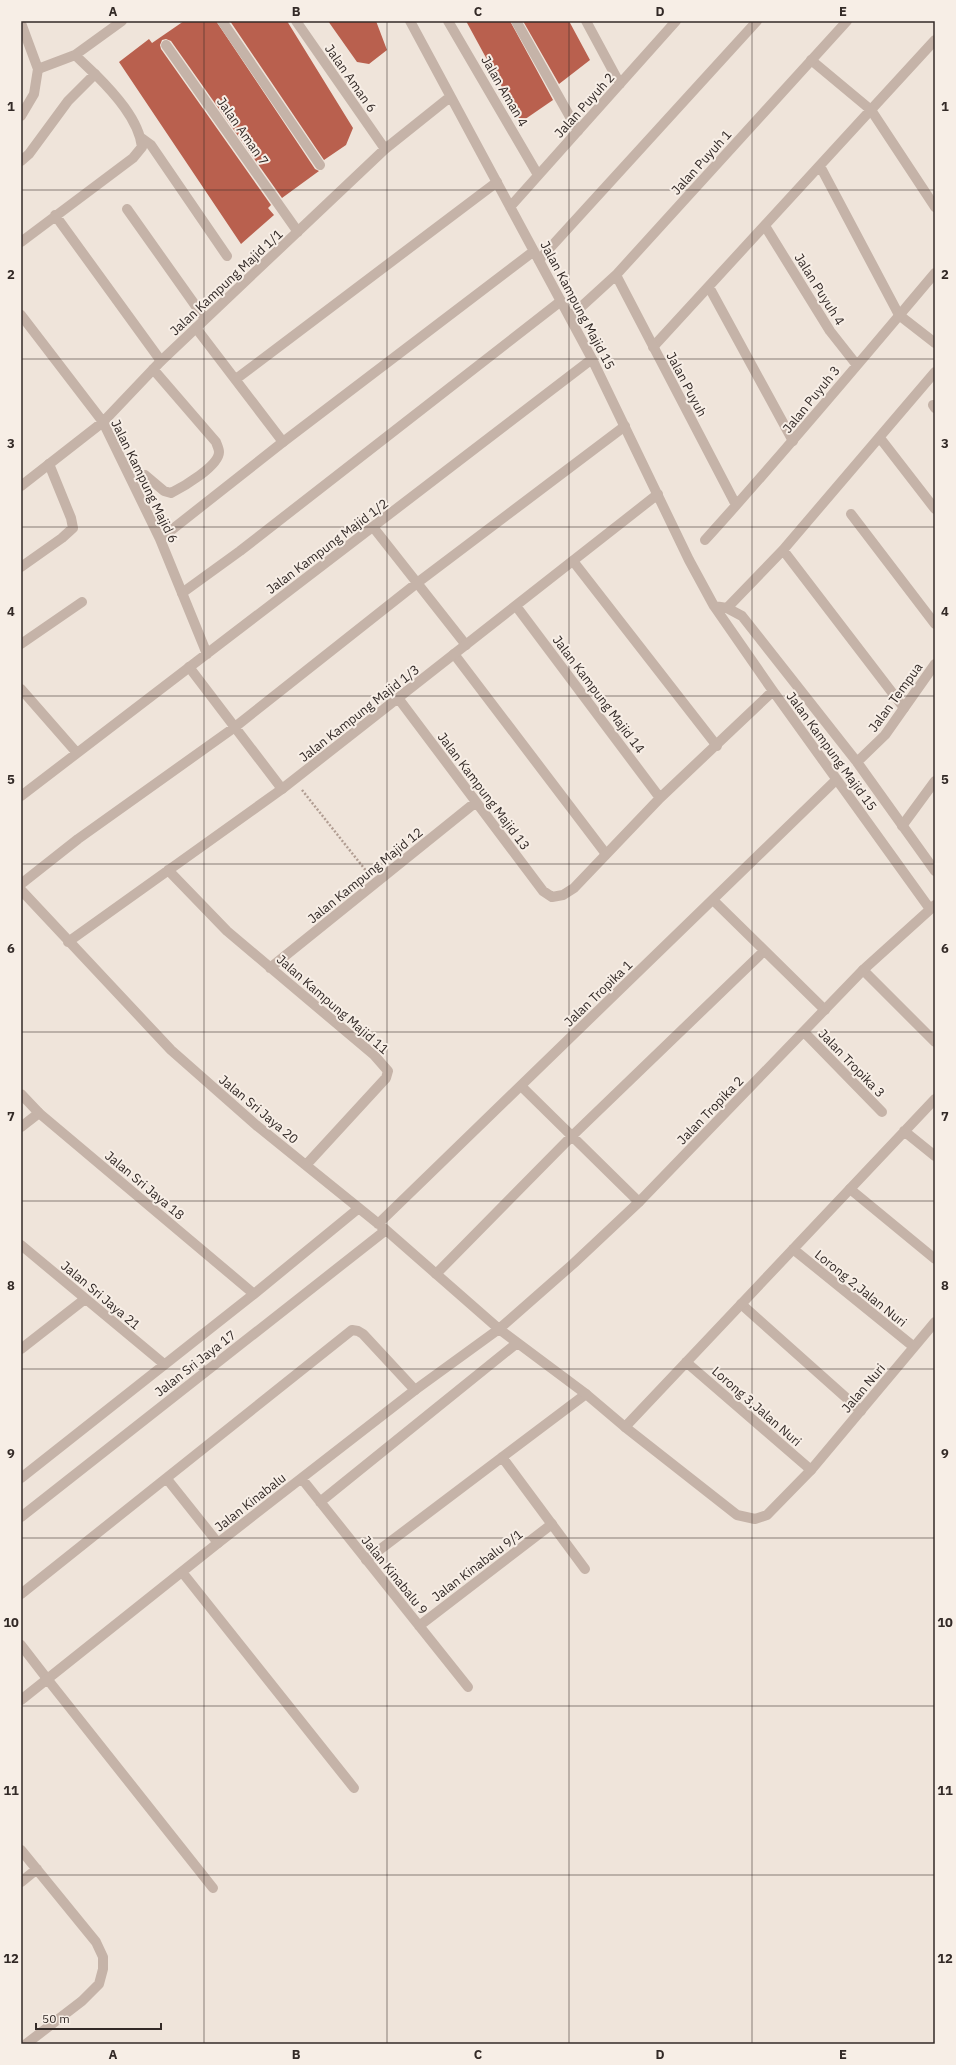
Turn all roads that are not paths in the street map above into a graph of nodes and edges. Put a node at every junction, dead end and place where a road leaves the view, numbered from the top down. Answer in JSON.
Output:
{"nodes":[{"id":1,"x":122,"y":21,"type":"edge"},
{"id":2,"x":222,"y":21,"type":"edge"},
{"id":3,"x":296,"y":21,"type":"edge"},
{"id":4,"x":410,"y":21,"type":"edge"},
{"id":5,"x":448,"y":21,"type":"edge"},
{"id":6,"x":516,"y":21,"type":"edge"},
{"id":7,"x":586,"y":21,"type":"edge"},
{"id":8,"x":676,"y":21,"type":"edge"},
{"id":9,"x":757,"y":21,"type":"edge"},
{"id":10,"x":847,"y":21,"type":"edge"},
{"id":11,"x":21,"y":23,"type":"edge"},
{"id":12,"x":935,"y":40,"type":"edge"},
{"id":13,"x":166,"y":45,"type":"dead end"},
{"id":14,"x":75,"y":55,"type":"junction"},
{"id":15,"x":811,"y":60,"type":"junction"},
{"id":16,"x":38,"y":69,"type":"junction"},
{"id":17,"x":95,"y":74,"type":"junction"},
{"id":18,"x":620,"y":84,"type":"junction"},
{"id":19,"x":450,"y":97,"type":"junction"},
{"id":20,"x":871,"y":110,"type":"junction"},
{"id":21,"x":21,"y":116,"type":"edge"},
{"id":22,"x":578,"y":131,"type":"junction"},
{"id":23,"x":140,"y":137,"type":"junction"},
{"id":24,"x":385,"y":149,"type":"junction"},
{"id":25,"x":21,"y":161,"type":"edge"},
{"id":26,"x":320,"y":166,"type":"dead end"},
{"id":27,"x":820,"y":166,"type":"junction"},
{"id":28,"x":538,"y":175,"type":"junction"},
{"id":29,"x":497,"y":182,"type":"junction"},
{"id":30,"x":510,"y":207,"type":"junction"},
{"id":31,"x":935,"y":207,"type":"edge"},
{"id":32,"x":127,"y":209,"type":"dead end"},
{"id":33,"x":56,"y":215,"type":"junction"},
{"id":34,"x":765,"y":226,"type":"junction"},
{"id":35,"x":298,"y":232,"type":"junction"},
{"id":36,"x":21,"y":242,"type":"edge"},
{"id":37,"x":536,"y":255,"type":"junction"},
{"id":38,"x":227,"y":256,"type":"dead end"},
{"id":39,"x":935,"y":273,"type":"edge"},
{"id":40,"x":616,"y":276,"type":"junction"},
{"id":41,"x":709,"y":287,"type":"junction"},
{"id":42,"x":561,"y":301,"type":"junction"},
{"id":43,"x":21,"y":315,"type":"edge"},
{"id":44,"x":900,"y":315,"type":"junction"},
{"id":45,"x":570,"y":317,"type":"junction"},
{"id":46,"x":205,"y":319,"type":"junction"},
{"id":47,"x":196,"y":328,"type":"junction"},
{"id":48,"x":935,"y":343,"type":"edge"},
{"id":49,"x":653,"y":348,"type":"junction"},
{"id":50,"x":592,"y":359,"type":"junction"},
{"id":51,"x":161,"y":361,"type":"junction"},
{"id":52,"x":856,"y":364,"type":"junction"},
{"id":53,"x":153,"y":369,"type":"junction"},
{"id":54,"x":935,"y":372,"type":"edge"},
{"id":55,"x":236,"y":379,"type":"junction"},
{"id":56,"x":102,"y":422,"type":"junction"},
{"id":57,"x":625,"y":426,"type":"junction"},
{"id":58,"x":880,"y":438,"type":"junction"},
{"id":59,"x":793,"y":441,"type":"junction"},
{"id":60,"x":283,"y":442,"type":"junction"},
{"id":61,"x":49,"y":464,"type":"junction"},
{"id":62,"x":130,"y":477,"type":"junction"},
{"id":63,"x":21,"y":486,"type":"edge"},
{"id":64,"x":658,"y":494,"type":"junction"},
{"id":65,"x":736,"y":505,"type":"junction"},
{"id":66,"x":935,"y":509,"type":"edge"},
{"id":67,"x":851,"y":514,"type":"dead end"},
{"id":68,"x":373,"y":527,"type":"junction"},
{"id":69,"x":160,"y":539,"type":"junction"},
{"id":70,"x":705,"y":540,"type":"dead end"},
{"id":71,"x":783,"y":550,"type":"junction"},
{"id":72,"x":573,"y":561,"type":"junction"},
{"id":73,"x":21,"y":567,"type":"edge"},
{"id":74,"x":417,"y":583,"type":"junction"},
{"id":75,"x":182,"y":593,"type":"junction"},
{"id":76,"x":82,"y":602,"type":"dead end"},
{"id":77,"x":516,"y":606,"type":"junction"},
{"id":78,"x":714,"y":606,"type":"junction"},
{"id":79,"x":727,"y":608,"type":"junction"},
{"id":80,"x":935,"y":624,"type":"edge"},
{"id":81,"x":21,"y":644,"type":"edge"},
{"id":82,"x":466,"y":645,"type":"junction"},
{"id":83,"x":207,"y":654,"type":"junction"},
{"id":84,"x":454,"y":654,"type":"junction"},
{"id":85,"x":935,"y":664,"type":"edge"},
{"id":86,"x":189,"y":667,"type":"junction"},
{"id":87,"x":21,"y":689,"type":"edge"},
{"id":88,"x":773,"y":692,"type":"junction"},
{"id":89,"x":398,"y":698,"type":"junction"},
{"id":90,"x":904,"y":708,"type":"junction"},
{"id":91,"x":235,"y":727,"type":"junction"},
{"id":92,"x":717,"y":746,"type":"junction"},
{"id":93,"x":77,"y":753,"type":"junction"},
{"id":94,"x":857,"y":762,"type":"junction"},
{"id":95,"x":836,"y":780,"type":"junction"},
{"id":96,"x":935,"y":781,"type":"edge"},
{"id":97,"x":282,"y":790,"type":"junction"},
{"id":98,"x":21,"y":795,"type":"edge"},
{"id":99,"x":660,"y":798,"type":"junction"},
{"id":100,"x":476,"y":802,"type":"junction"},
{"id":101,"x":902,"y":826,"type":"junction"},
{"id":102,"x":606,"y":854,"type":"junction"},
{"id":103,"x":168,"y":870,"type":"junction"},
{"id":104,"x":935,"y":871,"type":"edge"},
{"id":105,"x":21,"y":884,"type":"edge"},
{"id":106,"x":21,"y":890,"type":"edge"},
{"id":107,"x":713,"y":900,"type":"junction"},
{"id":108,"x":932,"y":907,"type":"edge"},
{"id":109,"x":68,"y":942,"type":"junction"},
{"id":110,"x":764,"y":951,"type":"junction"},
{"id":111,"x":270,"y":968,"type":"junction"},
{"id":112,"x":863,"y":970,"type":"junction"},
{"id":113,"x":825,"y":1010,"type":"junction"},
{"id":114,"x":804,"y":1032,"type":"junction"},
{"id":115,"x":935,"y":1042,"type":"edge"},
{"id":116,"x":521,"y":1086,"type":"junction"},
{"id":117,"x":21,"y":1094,"type":"edge"},
{"id":118,"x":935,"y":1099,"type":"edge"},
{"id":119,"x":882,"y":1112,"type":"dead end"},
{"id":120,"x":39,"y":1113,"type":"junction"},
{"id":121,"x":21,"y":1127,"type":"edge"},
{"id":122,"x":904,"y":1131,"type":"junction"},
{"id":123,"x":572,"y":1136,"type":"junction"},
{"id":124,"x":935,"y":1156,"type":"edge"},
{"id":125,"x":306,"y":1165,"type":"junction"},
{"id":126,"x":850,"y":1189,"type":"junction"},
{"id":127,"x":639,"y":1202,"type":"junction"},
{"id":128,"x":359,"y":1208,"type":"junction"},
{"id":129,"x":382,"y":1227,"type":"junction"},
{"id":130,"x":21,"y":1245,"type":"edge"},
{"id":131,"x":793,"y":1249,"type":"junction"},
{"id":132,"x":935,"y":1260,"type":"edge"},
{"id":133,"x":436,"y":1274,"type":"junction"},
{"id":134,"x":254,"y":1294,"type":"junction"},
{"id":135,"x":84,"y":1299,"type":"junction"},
{"id":136,"x":741,"y":1304,"type":"junction"},
{"id":137,"x":935,"y":1322,"type":"edge"},
{"id":138,"x":499,"y":1328,"type":"junction"},
{"id":139,"x":517,"y":1343,"type":"junction"},
{"id":140,"x":914,"y":1347,"type":"junction"},
{"id":141,"x":21,"y":1349,"type":"edge"},
{"id":142,"x":686,"y":1362,"type":"junction"},
{"id":143,"x":164,"y":1364,"type":"junction"},
{"id":144,"x":416,"y":1390,"type":"junction"},
{"id":145,"x":586,"y":1394,"type":"junction"},
{"id":146,"x":861,"y":1411,"type":"junction"},
{"id":147,"x":625,"y":1427,"type":"junction"},
{"id":148,"x":502,"y":1457,"type":"junction"},
{"id":149,"x":811,"y":1470,"type":"junction"},
{"id":150,"x":21,"y":1478,"type":"edge"},
{"id":151,"x":167,"y":1479,"type":"junction"},
{"id":152,"x":302,"y":1479,"type":"junction"},
{"id":153,"x":320,"y":1502,"type":"junction"},
{"id":154,"x":21,"y":1517,"type":"edge"},
{"id":155,"x":552,"y":1524,"type":"junction"},
{"id":156,"x":218,"y":1543,"type":"junction"},
{"id":157,"x":366,"y":1560,"type":"junction"},
{"id":158,"x":585,"y":1569,"type":"dead end"},
{"id":159,"x":182,"y":1572,"type":"junction"},
{"id":160,"x":21,"y":1594,"type":"edge"},
{"id":161,"x":419,"y":1626,"type":"junction"},
{"id":162,"x":21,"y":1645,"type":"edge"},
{"id":163,"x":48,"y":1680,"type":"junction"},
{"id":164,"x":468,"y":1687,"type":"dead end"},
{"id":165,"x":21,"y":1700,"type":"edge"},
{"id":166,"x":354,"y":1788,"type":"dead end"},
{"id":167,"x":21,"y":1850,"type":"edge"},
{"id":168,"x":36,"y":1870,"type":"junction"},
{"id":169,"x":21,"y":1882,"type":"edge"},
{"id":170,"x":213,"y":1888,"type":"dead end"},
{"id":171,"x":26,"y":2044,"type":"edge"}],
"edges":[{"from":1,"to":14,"type":"street"},
{"from":2,"to":26,"type":"street"},
{"from":3,"to":24,"type":"street","name":"Jalan Aman 6"},
{"from":4,"to":19,"type":"street","name":"Jalan Kampung Majid 15"},
{"from":5,"to":28,"type":"street","name":"Jalan Aman 4"},
{"from":6,"to":22,"type":"street"},
{"from":7,"to":18,"type":"street"},
{"from":8,"to":18,"type":"street","name":"Jalan Puyuh 2"},
{"from":9,"to":37,"type":"street"},
{"from":10,"to":15,"type":"street","name":"Jalan Puyuh 1"},
{"from":11,"to":16,"type":"street"},
{"from":12,"to":20,"type":"street"},
{"from":13,"to":35,"type":"street","name":"Jalan Aman 7"},
{"from":14,"to":16,"type":"street"},
{"from":14,"to":17,"type":"street"},
{"from":15,"to":20,"type":"street"},
{"from":15,"to":40,"type":"street","name":"Jalan Puyuh 1"},
{"from":16,"to":21,"type":"street"},
{"from":17,"to":23,"type":"street"},
{"from":17,"to":25,"type":"street"},
{"from":18,"to":22,"type":"street","name":"Jalan Puyuh 2"},
{"from":19,"to":24,"type":"street","name":"Jalan Kampung Majid 1/1"},
{"from":19,"to":29,"type":"street","name":"Jalan Kampung Majid 15"},
{"from":20,"to":27,"type":"street"},
{"from":20,"to":31,"type":"street"},
{"from":22,"to":28,"type":"street","name":"Jalan Puyuh 2"},
{"from":23,"to":33,"type":"street"},
{"from":23,"to":38,"type":"street"},
{"from":24,"to":35,"type":"street","name":"Jalan Kampung Majid 1/1"},
{"from":27,"to":34,"type":"street"},
{"from":27,"to":44,"type":"street"},
{"from":28,"to":30,"type":"street","name":"Jalan Puyuh 2"},
{"from":29,"to":30,"type":"street","name":"Jalan Kampung Majid 15"},
{"from":29,"to":55,"type":"street"},
{"from":30,"to":37,"type":"street","name":"Jalan Kampung Majid 15"},
{"from":32,"to":46,"type":"street"},
{"from":33,"to":36,"type":"street"},
{"from":33,"to":51,"type":"street"},
{"from":34,"to":41,"type":"street"},
{"from":34,"to":52,"type":"street","name":"Jalan Puyuh 4"},
{"from":35,"to":46,"type":"street","name":"Jalan Kampung Majid 1/1"},
{"from":37,"to":42,"type":"street","name":"Jalan Kampung Majid 15"},
{"from":37,"to":60,"type":"street"},
{"from":39,"to":44,"type":"street","name":"Jalan Puyuh 3"},
{"from":40,"to":45,"type":"street","name":"Jalan Puyuh 1"},
{"from":40,"to":49,"type":"street","name":"Jalan Puyuh"},
{"from":41,"to":49,"type":"street"},
{"from":41,"to":59,"type":"street"},
{"from":42,"to":45,"type":"street","name":"Jalan Kampung Majid 15"},
{"from":42,"to":75,"type":"street"},
{"from":43,"to":56,"type":"street","name":"Jalan Kampung Majid 6"},
{"from":44,"to":48,"type":"street"},
{"from":44,"to":52,"type":"street","name":"Jalan Puyuh 3"},
{"from":45,"to":50,"type":"street","name":"Jalan Kampung Majid 15"},
{"from":46,"to":47,"type":"street","name":"Jalan Kampung Majid 1/1"},
{"from":47,"to":51,"type":"street","name":"Jalan Kampung Majid 1/1"},
{"from":47,"to":55,"type":"street"},
{"from":49,"to":65,"type":"street","name":"Jalan Puyuh"},
{"from":50,"to":57,"type":"street","name":"Jalan Kampung Majid 15"},
{"from":50,"to":68,"type":"street","name":"Jalan Kampung Majid 1/2"},
{"from":51,"to":53,"type":"street","name":"Jalan Kampung Majid 1/1"},
{"from":52,"to":59,"type":"street","name":"Jalan Puyuh 3"},
{"from":53,"to":56,"type":"street","name":"Jalan Kampung Majid 1/1"},
{"from":53,"to":62,"type":"street"},
{"from":54,"to":58,"type":"street"},
{"from":55,"to":60,"type":"street"},
{"from":56,"to":61,"type":"street","name":"Jalan Kampung Majid 1/1"},
{"from":56,"to":62,"type":"street","name":"Jalan Kampung Majid 6"},
{"from":57,"to":64,"type":"street","name":"Jalan Kampung Majid 15"},
{"from":57,"to":74,"type":"street"},
{"from":58,"to":66,"type":"street"},
{"from":58,"to":71,"type":"street"},
{"from":59,"to":65,"type":"street","name":"Jalan Puyuh 3"},
{"from":60,"to":69,"type":"street"},
{"from":61,"to":63,"type":"street","name":"Jalan Kampung Majid 1/1"},
{"from":61,"to":73,"type":"street"},
{"from":62,"to":69,"type":"street","name":"Jalan Kampung Majid 6"},
{"from":64,"to":72,"type":"street","name":"Jalan Kampung Majid 1/3"},
{"from":64,"to":78,"type":"street","name":"Jalan Kampung Majid 15"},
{"from":65,"to":70,"type":"street","name":"Jalan Puyuh 3"},
{"from":67,"to":80,"type":"street"},
{"from":68,"to":74,"type":"street"},
{"from":68,"to":83,"type":"street","name":"Jalan Kampung Majid 1/2"},
{"from":69,"to":75,"type":"street","name":"Jalan Kampung Majid 6"},
{"from":71,"to":79,"type":"street"},
{"from":71,"to":90,"type":"street"},
{"from":72,"to":77,"type":"street","name":"Jalan Kampung Majid 1/3"},
{"from":72,"to":92,"type":"street"},
{"from":74,"to":82,"type":"street"},
{"from":74,"to":91,"type":"street"},
{"from":75,"to":83,"type":"street","name":"Jalan Kampung Majid 6"},
{"from":76,"to":81,"type":"street"},
{"from":77,"to":82,"type":"street","name":"Jalan Kampung Majid 1/3"},
{"from":77,"to":99,"type":"street","name":"Jalan Kampung Majid 14"},
{"from":78,"to":79,"type":"street","name":"Jalan Kampung Majid 15"},
{"from":78,"to":88,"type":"street","name":"Jalan Kampung Majid 15"},
{"from":79,"to":94,"type":"street","name":"Jalan Kampung Majid 15"},
{"from":82,"to":84,"type":"street","name":"Jalan Kampung Majid 1/3"},
{"from":83,"to":86,"type":"street","name":"Jalan Kampung Majid 1/2"},
{"from":84,"to":89,"type":"street","name":"Jalan Kampung Majid 1/3"},
{"from":84,"to":102,"type":"street"},
{"from":85,"to":90,"type":"street","name":"Jalan Tempua"},
{"from":86,"to":91,"type":"street"},
{"from":86,"to":93,"type":"street","name":"Jalan Kampung Majid 1/2"},
{"from":87,"to":93,"type":"street"},
{"from":88,"to":92,"type":"street"},
{"from":88,"to":95,"type":"street","name":"Jalan Kampung Majid 15"},
{"from":89,"to":97,"type":"street","name":"Jalan Kampung Majid 1/3"},
{"from":89,"to":100,"type":"street","name":"Jalan Kampung Majid 13"},
{"from":90,"to":94,"type":"street","name":"Jalan Tempua"},
{"from":91,"to":97,"type":"street"},
{"from":91,"to":105,"type":"street"},
{"from":92,"to":99,"type":"street"},
{"from":93,"to":98,"type":"street","name":"Jalan Kampung Majid 1/2"},
{"from":94,"to":101,"type":"street","name":"Jalan Kampung Majid 15"},
{"from":95,"to":107,"type":"street","name":"Jalan Tropika 1"},
{"from":95,"to":108,"type":"street","name":"Jalan Kampung Majid 15"},
{"from":96,"to":101,"type":"street"},
{"from":97,"to":103,"type":"street","name":"Jalan Kampung Majid 1/3"},
{"from":99,"to":102,"type":"street"},
{"from":100,"to":102,"type":"street","name":"Jalan Kampung Majid 13"},
{"from":100,"to":111,"type":"street","name":"Jalan Kampung Majid 12"},
{"from":101,"to":104,"type":"street","name":"Jalan Kampung Majid 15"},
{"from":103,"to":109,"type":"street","name":"Jalan Kampung Majid 1/3"},
{"from":103,"to":111,"type":"street","name":"Jalan Kampung Majid 11"},
{"from":106,"to":109,"type":"street","name":"Jalan Sri Jaya 20"},
{"from":107,"to":110,"type":"street"},
{"from":107,"to":116,"type":"street","name":"Jalan Tropika 1"},
{"from":108,"to":112,"type":"street","name":"Jalan Tropika 2"},
{"from":109,"to":125,"type":"street","name":"Jalan Sri Jaya 20"},
{"from":110,"to":113,"type":"street"},
{"from":110,"to":123,"type":"street"},
{"from":111,"to":125,"type":"street","name":"Jalan Kampung Majid 11"},
{"from":112,"to":113,"type":"street","name":"Jalan Tropika 2"},
{"from":112,"to":115,"type":"street"},
{"from":113,"to":114,"type":"street","name":"Jalan Tropika 2"},
{"from":114,"to":119,"type":"street","name":"Jalan Tropika 3"},
{"from":114,"to":127,"type":"street","name":"Jalan Tropika 2"},
{"from":116,"to":123,"type":"street"},
{"from":116,"to":129,"type":"street","name":"Jalan Tropika 1"},
{"from":117,"to":120,"type":"street","name":"Jalan Sri Jaya 18"},
{"from":118,"to":122,"type":"street"},
{"from":120,"to":121,"type":"street"},
{"from":120,"to":134,"type":"street","name":"Jalan Sri Jaya 18"},
{"from":122,"to":124,"type":"street"},
{"from":122,"to":126,"type":"street"},
{"from":123,"to":127,"type":"street"},
{"from":123,"to":133,"type":"street"},
{"from":125,"to":128,"type":"street","name":"Jalan Sri Jaya 20"},
{"from":126,"to":131,"type":"street"},
{"from":126,"to":132,"type":"street"},
{"from":127,"to":138,"type":"street","name":"Jalan Tropika 2"},
{"from":128,"to":129,"type":"street","name":"Jalan Sri Jaya 20"},
{"from":128,"to":134,"type":"street","name":"Jalan Sri Jaya 17"},
{"from":129,"to":133,"type":"street","name":"Jalan Sri Jaya 20"},
{"from":129,"to":154,"type":"street","name":"Jalan Sri Jaya 17"},
{"from":130,"to":135,"type":"street","name":"Jalan Sri Jaya 21"},
{"from":131,"to":136,"type":"street"},
{"from":131,"to":140,"type":"street","name":"Lorong 2,Jalan Nuri"},
{"from":133,"to":138,"type":"street","name":"Jalan Sri Jaya 20"},
{"from":134,"to":143,"type":"street","name":"Jalan Sri Jaya 17"},
{"from":135,"to":141,"type":"street"},
{"from":135,"to":143,"type":"street","name":"Jalan Sri Jaya 21"},
{"from":136,"to":142,"type":"street"},
{"from":136,"to":146,"type":"street"},
{"from":137,"to":140,"type":"street","name":"Jalan Nuri"},
{"from":138,"to":139,"type":"street","name":"Jalan Sri Jaya 20"},
{"from":138,"to":144,"type":"street","name":"Jalan Kinabalu"},
{"from":139,"to":145,"type":"street","name":"Jalan Sri Jaya 20"},
{"from":139,"to":153,"type":"street"},
{"from":140,"to":146,"type":"street","name":"Jalan Nuri"},
{"from":142,"to":147,"type":"street"},
{"from":142,"to":149,"type":"street","name":"Lorong 3,Jalan Nuri"},
{"from":143,"to":150,"type":"street","name":"Jalan Sri Jaya 17"},
{"from":144,"to":151,"type":"street"},
{"from":144,"to":152,"type":"street","name":"Jalan Kinabalu"},
{"from":145,"to":147,"type":"street","name":"Jalan Sri Jaya 20"},
{"from":145,"to":148,"type":"street"},
{"from":146,"to":149,"type":"street","name":"Jalan Nuri"},
{"from":147,"to":149,"type":"street","name":"Jalan Nuri"},
{"from":148,"to":155,"type":"street"},
{"from":148,"to":157,"type":"street"},
{"from":151,"to":156,"type":"street"},
{"from":151,"to":160,"type":"street"},
{"from":152,"to":153,"type":"street","name":"Jalan Kinabalu 9"},
{"from":152,"to":156,"type":"street","name":"Jalan Kinabalu"},
{"from":153,"to":157,"type":"street","name":"Jalan Kinabalu 9"},
{"from":155,"to":158,"type":"street"},
{"from":155,"to":161,"type":"street","name":"Jalan Kinabalu 9/1"},
{"from":156,"to":159,"type":"street","name":"Jalan Kinabalu"},
{"from":157,"to":161,"type":"street","name":"Jalan Kinabalu 9"},
{"from":159,"to":163,"type":"street","name":"Jalan Kinabalu"},
{"from":159,"to":166,"type":"street"},
{"from":161,"to":164,"type":"street","name":"Jalan Kinabalu 9"},
{"from":162,"to":163,"type":"street"},
{"from":163,"to":165,"type":"street","name":"Jalan Kinabalu"},
{"from":163,"to":170,"type":"street"},
{"from":167,"to":168,"type":"street"},
{"from":168,"to":169,"type":"street"},
{"from":168,"to":171,"type":"street"}]}
